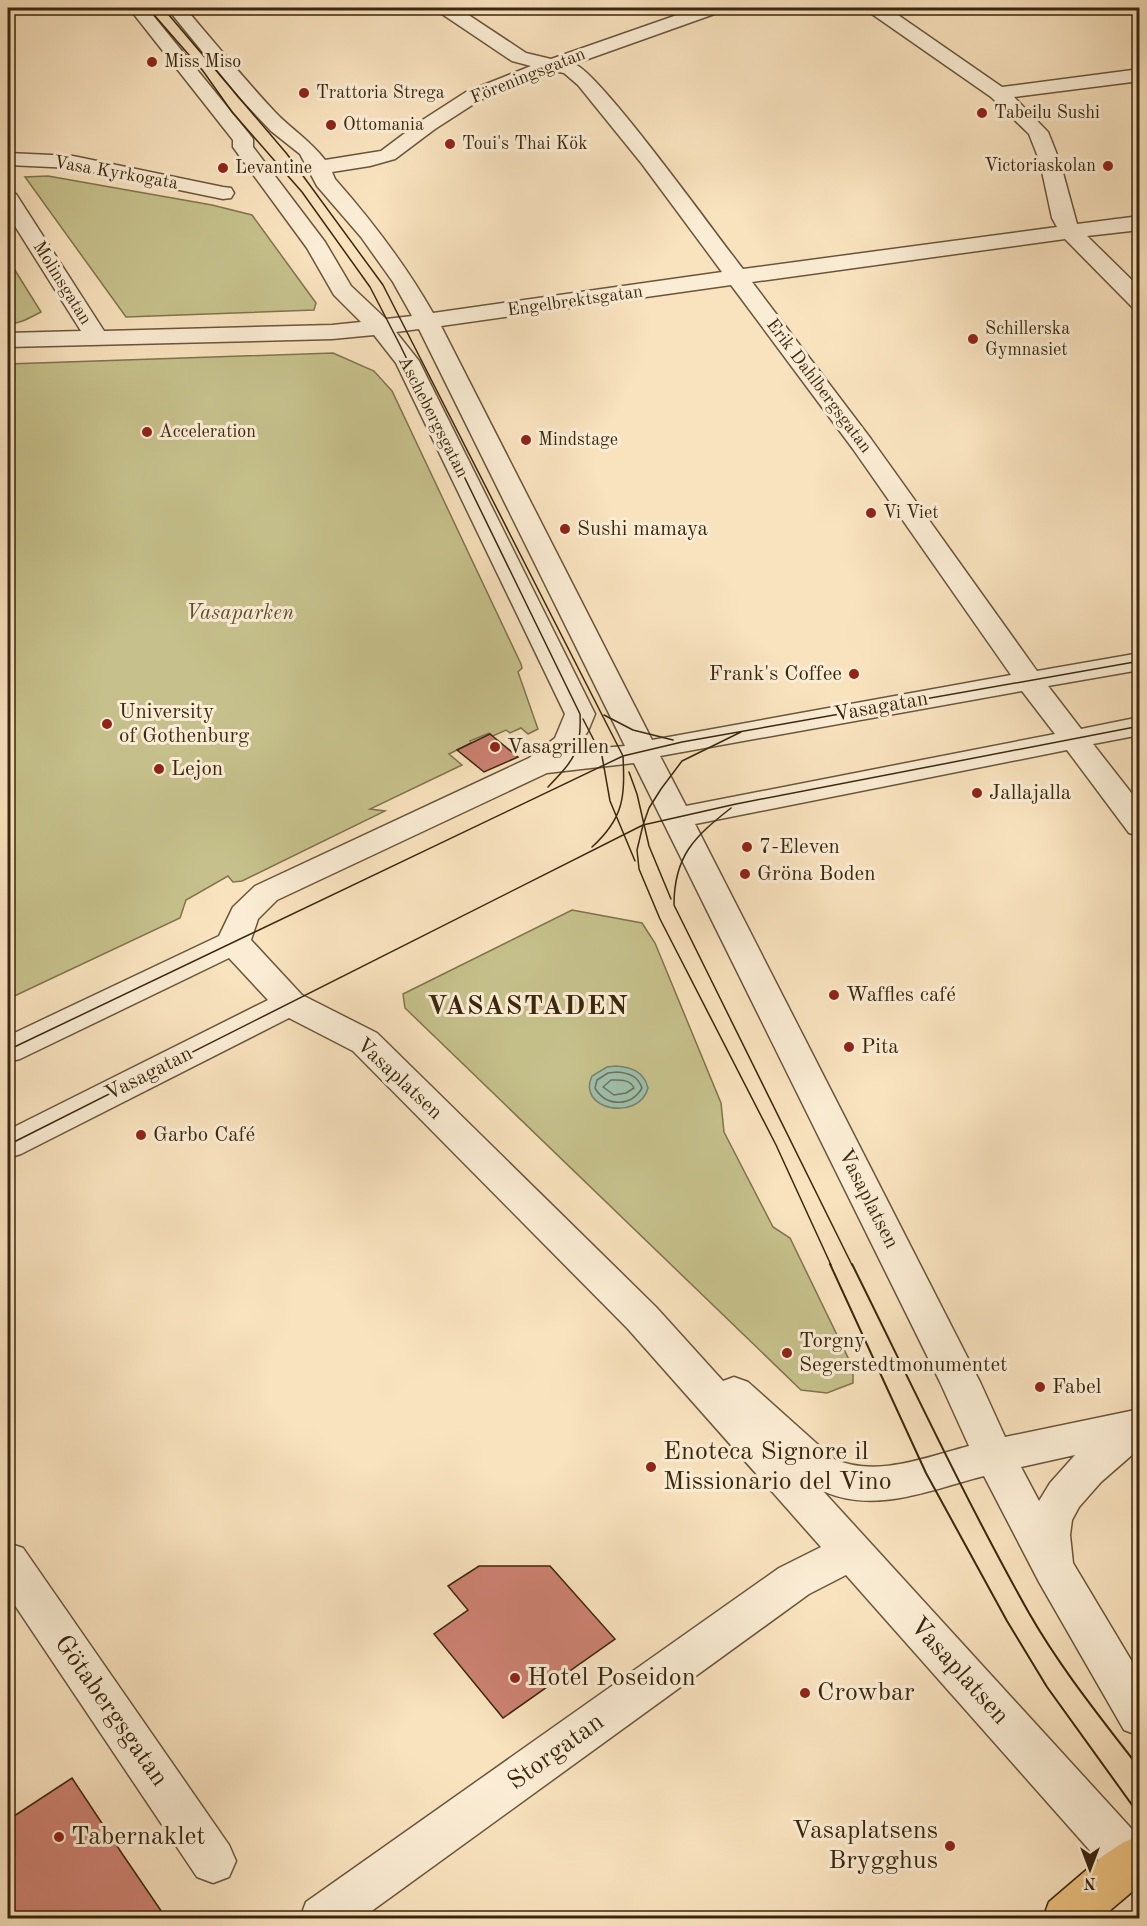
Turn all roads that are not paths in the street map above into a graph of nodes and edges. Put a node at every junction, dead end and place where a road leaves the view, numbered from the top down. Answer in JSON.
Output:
{"nodes":[{"id":1,"x":138,"y":8,"type":"edge"},
{"id":2,"x":176,"y":8,"type":"edge"},
{"id":3,"x":446,"y":8,"type":"edge"},
{"id":4,"x":713,"y":8,"type":"edge"},
{"id":5,"x":876,"y":8,"type":"edge"},
{"id":6,"x":551,"y":64,"type":"junction"},
{"id":7,"x":1140,"y":75,"type":"edge"},
{"id":8,"x":998,"y":93,"type":"junction"},
{"id":9,"x":8,"y":159,"type":"edge"},
{"id":10,"x":319,"y":167,"type":"junction"},
{"id":11,"x":223,"y":193,"type":"dead end"},
{"id":12,"x":8,"y":199,"type":"edge"},
{"id":13,"x":1140,"y":223,"type":"edge"},
{"id":14,"x":1070,"y":231,"type":"junction"},
{"id":15,"x":738,"y":278,"type":"junction"},
{"id":16,"x":1140,"y":302,"type":"edge"},
{"id":17,"x":427,"y":322,"type":"junction"},
{"id":18,"x":380,"y":327,"type":"junction"},
{"id":19,"x":95,"y":337,"type":"junction"},
{"id":20,"x":8,"y":340,"type":"edge"},
{"id":21,"x":1140,"y":661,"type":"edge"},
{"id":22,"x":1029,"y":680,"type":"junction"},
{"id":23,"x":1140,"y":726,"type":"edge"},
{"id":24,"x":1072,"y":739,"type":"junction"},
{"id":25,"x":633,"y":752,"type":"junction"},
{"id":26,"x":540,"y":765,"type":"junction"},
{"id":27,"x":676,"y":818,"type":"junction"},
{"id":28,"x":1140,"y":826,"type":"edge"},
{"id":29,"x":234,"y":942,"type":"junction"},
{"id":30,"x":290,"y":1003,"type":"junction"},
{"id":31,"x":8,"y":1050,"type":"edge"},
{"id":32,"x":8,"y":1145,"type":"edge"},
{"id":33,"x":642,"y":1318,"type":"junction"},
{"id":34,"x":1139,"y":1425,"type":"edge"},
{"id":35,"x":1013,"y":1452,"type":"junction"},
{"id":36,"x":852,"y":1552,"type":"junction"},
{"id":37,"x":8,"y":1562,"type":"edge"},
{"id":38,"x":1054,"y":1569,"type":"junction"},
{"id":39,"x":1140,"y":1716,"type":"edge"},
{"id":40,"x":213,"y":1861,"type":"dead end"},
{"id":41,"x":1137,"y":1865,"type":"edge"},
{"id":42,"x":323,"y":1918,"type":"edge"},
{"id":43,"x":1066,"y":1918,"type":"edge"}],
"edges":[{"from":1,"to":18,"type":"street","name":"Aschebergsgatan"},
{"from":2,"to":10,"type":"street","name":"Aschebergsgatan"},
{"from":3,"to":6,"type":"street","name":"Erik Dahlbergsgatan"},
{"from":4,"to":6,"type":"street","name":"Föreningsgatan"},
{"from":5,"to":8,"type":"street"},
{"from":6,"to":10,"type":"street","name":"Föreningsgatan"},
{"from":6,"to":15,"type":"street","name":"Erik Dahlbergsgatan"},
{"from":7,"to":8,"type":"street"},
{"from":8,"to":14,"type":"street"},
{"from":9,"to":11,"type":"street","name":"Vasa Kyrkogata"},
{"from":10,"to":17,"type":"street","name":"Aschebergsgatan"},
{"from":12,"to":19,"type":"street","name":"Molinsgatan"},
{"from":13,"to":14,"type":"street","name":"Engelbrektsgatan"},
{"from":14,"to":15,"type":"street","name":"Engelbrektsgatan"},
{"from":14,"to":16,"type":"street"},
{"from":15,"to":17,"type":"street","name":"Engelbrektsgatan"},
{"from":15,"to":22,"type":"street","name":"Erik Dahlbergsgatan"},
{"from":17,"to":18,"type":"street","name":"Engelbrektsgatan"},
{"from":17,"to":25,"type":"street","name":"Aschebergsgatan"},
{"from":18,"to":19,"type":"street","name":"Engelbrektsgatan"},
{"from":18,"to":26,"type":"street","name":"Aschebergsgatan"},
{"from":19,"to":20,"type":"street","name":"Engelbrektsgatan"},
{"from":21,"to":22,"type":"street","name":"Vasagatan"},
{"from":22,"to":24,"type":"street","name":"Erik Dahlbergsgatan"},
{"from":22,"to":25,"type":"street","name":"Vasagatan"},
{"from":23,"to":24,"type":"street"},
{"from":24,"to":27,"type":"street"},
{"from":24,"to":28,"type":"street","name":"Erik Dahlbergsgatan"},
{"from":25,"to":26,"type":"street"},
{"from":25,"to":27,"type":"street","name":"Vasaplatsen"},
{"from":26,"to":29,"type":"street"},
{"from":27,"to":35,"type":"street","name":"Vasaplatsen"},
{"from":29,"to":30,"type":"street","name":"Vasaplatsen"},
{"from":29,"to":31,"type":"street"},
{"from":30,"to":32,"type":"street","name":"Vasagatan"},
{"from":30,"to":33,"type":"street","name":"Vasaplatsen"},
{"from":33,"to":35,"type":"street","name":"Vasaplatsen"},
{"from":33,"to":36,"type":"street","name":"Vasaplatsen"},
{"from":34,"to":35,"type":"street"},
{"from":34,"to":38,"type":"street"},
{"from":35,"to":38,"type":"street","name":"Vasaplatsen"},
{"from":36,"to":41,"type":"street","name":"Vasaplatsen"},
{"from":36,"to":42,"type":"street","name":"Storgatan"},
{"from":37,"to":40,"type":"street","name":"Götabergsgatan"},
{"from":38,"to":39,"type":"street","name":"Vasaplatsen"},
{"from":41,"to":43,"type":"main road"}]}
